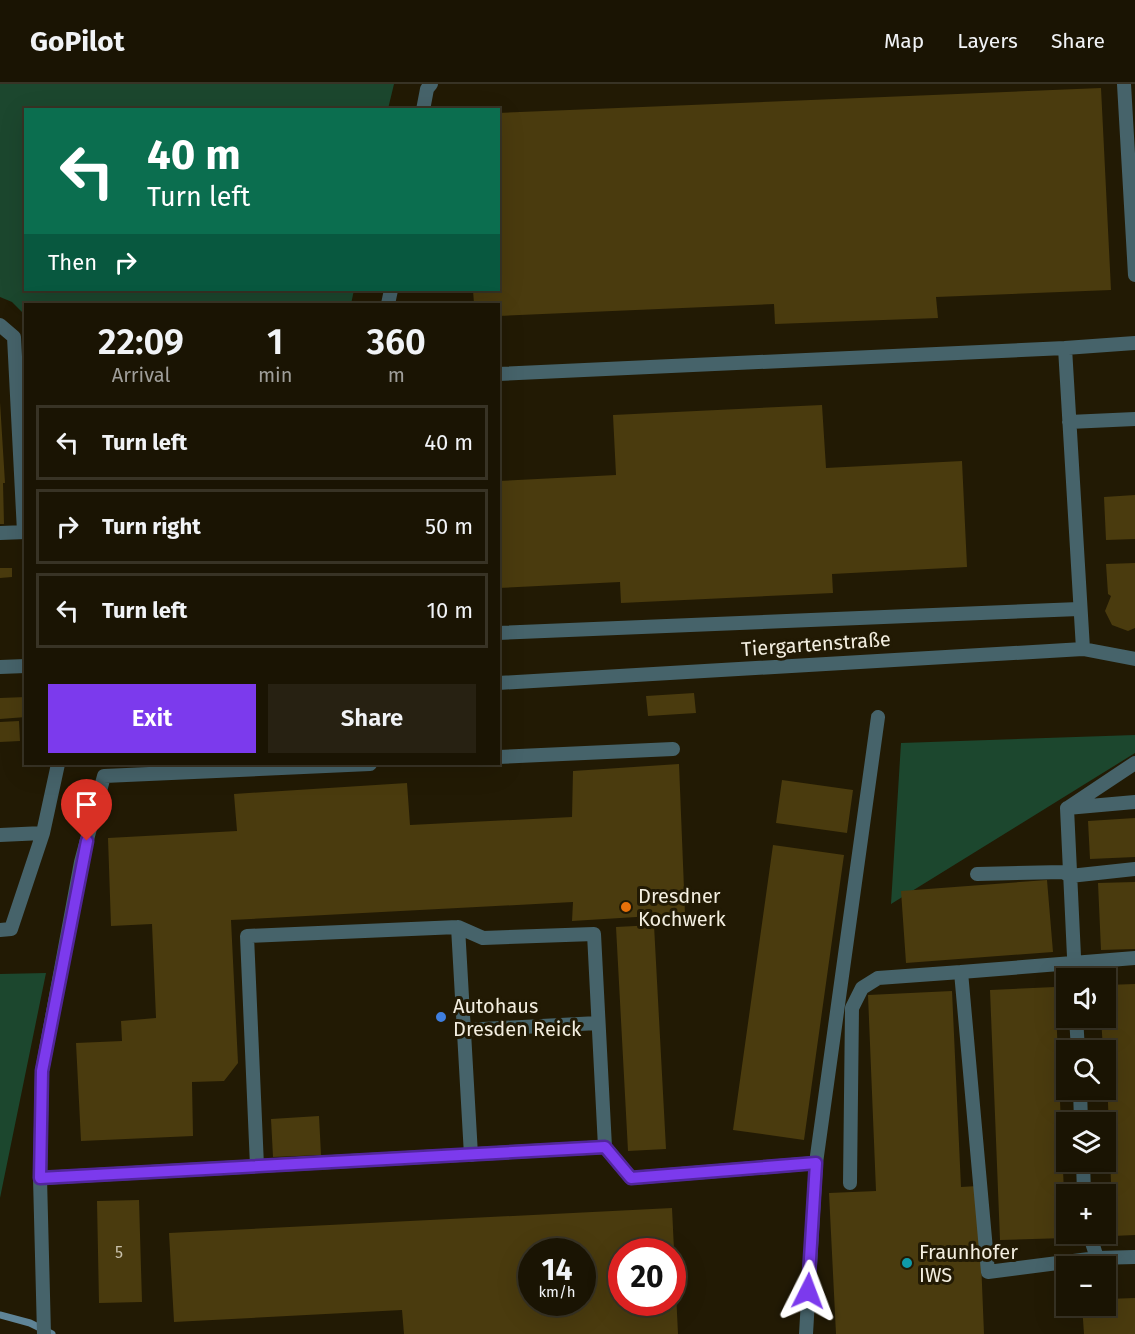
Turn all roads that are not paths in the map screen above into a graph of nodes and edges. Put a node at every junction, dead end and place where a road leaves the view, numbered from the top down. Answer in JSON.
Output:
{"nodes":[{"id":1,"x":431,"y":84,"type":"edge"},
{"id":2,"x":1124,"y":84,"type":"edge"},
{"id":3,"x":423,"y":108,"type":"edge"},
{"id":4,"x":1132,"y":177,"type":"edge"},
{"id":5,"x":1135,"y":269,"type":"edge"},
{"id":6,"x":1135,"y":275,"type":"edge"},
{"id":7,"x":0,"y":325,"type":"edge"},
{"id":8,"x":1135,"y":343,"type":"edge"},
{"id":9,"x":1065,"y":348,"type":"junction"},
{"id":10,"x":500,"y":374,"type":"edge"},
{"id":11,"x":1135,"y":419,"type":"edge"},
{"id":12,"x":1069,"y":422,"type":"junction"},
{"id":13,"x":24,"y":514,"type":"edge"},
{"id":14,"x":24,"y":532,"type":"edge"},
{"id":15,"x":0,"y":533,"type":"edge"},
{"id":16,"x":1079,"y":609,"type":"junction"},
{"id":17,"x":500,"y":633,"type":"edge"},
{"id":18,"x":1083,"y":649,"type":"junction"},
{"id":19,"x":1135,"y":659,"type":"edge"},
{"id":20,"x":24,"y":666,"type":"edge"},
{"id":21,"x":0,"y":667,"type":"edge"},
{"id":22,"x":500,"y":683,"type":"edge"},
{"id":23,"x":878,"y":717,"type":"dead end"},
{"id":24,"x":674,"y":749,"type":"dead end"},
{"id":25,"x":500,"y":757,"type":"edge"},
{"id":26,"x":1135,"y":763,"type":"edge"},
{"id":27,"x":57,"y":765,"type":"edge"},
{"id":28,"x":348,"y":765,"type":"edge"},
{"id":29,"x":1135,"y":802,"type":"edge"},
{"id":30,"x":1067,"y":808,"type":"junction"},
{"id":31,"x":43,"y":833,"type":"junction"},
{"id":32,"x":0,"y":836,"type":"edge"},
{"id":33,"x":1135,"y":869,"type":"edge"},
{"id":34,"x":977,"y":874,"type":"dead end"},
{"id":35,"x":1070,"y":876,"type":"junction"},
{"id":36,"x":458,"y":927,"type":"junction"},
{"id":37,"x":0,"y":930,"type":"edge"},
{"id":38,"x":1135,"y":958,"type":"edge"},
{"id":39,"x":1074,"y":963,"type":"junction"},
{"id":40,"x":1074,"y":968,"type":"edge"},
{"id":41,"x":961,"y":972,"type":"junction"},
{"id":42,"x":598,"y":1023,"type":"junction"},
{"id":43,"x":464,"y":1030,"type":"junction"},
{"id":44,"x":605,"y":1147,"type":"junction"},
{"id":45,"x":471,"y":1155,"type":"junction"},
{"id":46,"x":816,"y":1163,"type":"junction"},
{"id":47,"x":257,"y":1166,"type":"junction"},
{"id":48,"x":40,"y":1178,"type":"junction"},
{"id":49,"x":850,"y":1183,"type":"dead end"},
{"id":50,"x":1135,"y":1257,"type":"edge"},
{"id":51,"x":1116,"y":1258,"type":"edge"},
{"id":52,"x":1056,"y":1263,"type":"edge"},
{"id":53,"x":44,"y":1334,"type":"edge"},
{"id":54,"x":806,"y":1334,"type":"edge"}],
"edges":[{"from":1,"to":3,"type":"lane"},
{"from":2,"to":4,"type":"lane"},
{"from":4,"to":5,"type":"lane"},
{"from":5,"to":6,"type":"lane"},
{"from":7,"to":13,"type":"lane"},
{"from":8,"to":9,"type":"lane"},
{"from":9,"to":10,"type":"lane"},
{"from":9,"to":12,"type":"lane"},
{"from":11,"to":12,"type":"lane"},
{"from":12,"to":16,"type":"lane"},
{"from":14,"to":15,"type":"lane"},
{"from":16,"to":17,"type":"lane"},
{"from":16,"to":18,"type":"lane"},
{"from":18,"to":19,"type":"lane","name":"Tiergartenstraße"},
{"from":18,"to":22,"type":"lane","name":"Tiergartenstraße"},
{"from":20,"to":21,"type":"lane"},
{"from":23,"to":46,"type":"lane"},
{"from":24,"to":25,"type":"lane"},
{"from":26,"to":30,"type":"lane"},
{"from":27,"to":31,"type":"lane"},
{"from":28,"to":48,"type":"lane"},
{"from":29,"to":30,"type":"lane"},
{"from":30,"to":35,"type":"lane"},
{"from":31,"to":32,"type":"lane"},
{"from":31,"to":37,"type":"lane"},
{"from":33,"to":35,"type":"lane"},
{"from":34,"to":35,"type":"lane"},
{"from":35,"to":39,"type":"lane"},
{"from":36,"to":42,"type":"lane"},
{"from":36,"to":43,"type":"lane"},
{"from":36,"to":47,"type":"lane"},
{"from":38,"to":39,"type":"lane"},
{"from":39,"to":40,"type":"lane"},
{"from":39,"to":41,"type":"lane"},
{"from":41,"to":49,"type":"lane"},
{"from":41,"to":52,"type":"lane"},
{"from":42,"to":43,"type":"lane"},
{"from":42,"to":44,"type":"lane"},
{"from":43,"to":45,"type":"lane"},
{"from":44,"to":45,"type":"lane"},
{"from":44,"to":46,"type":"lane"},
{"from":45,"to":47,"type":"lane"},
{"from":46,"to":54,"type":"lane"},
{"from":47,"to":48,"type":"lane"},
{"from":48,"to":53,"type":"lane"},
{"from":50,"to":51,"type":"lane"}]}
